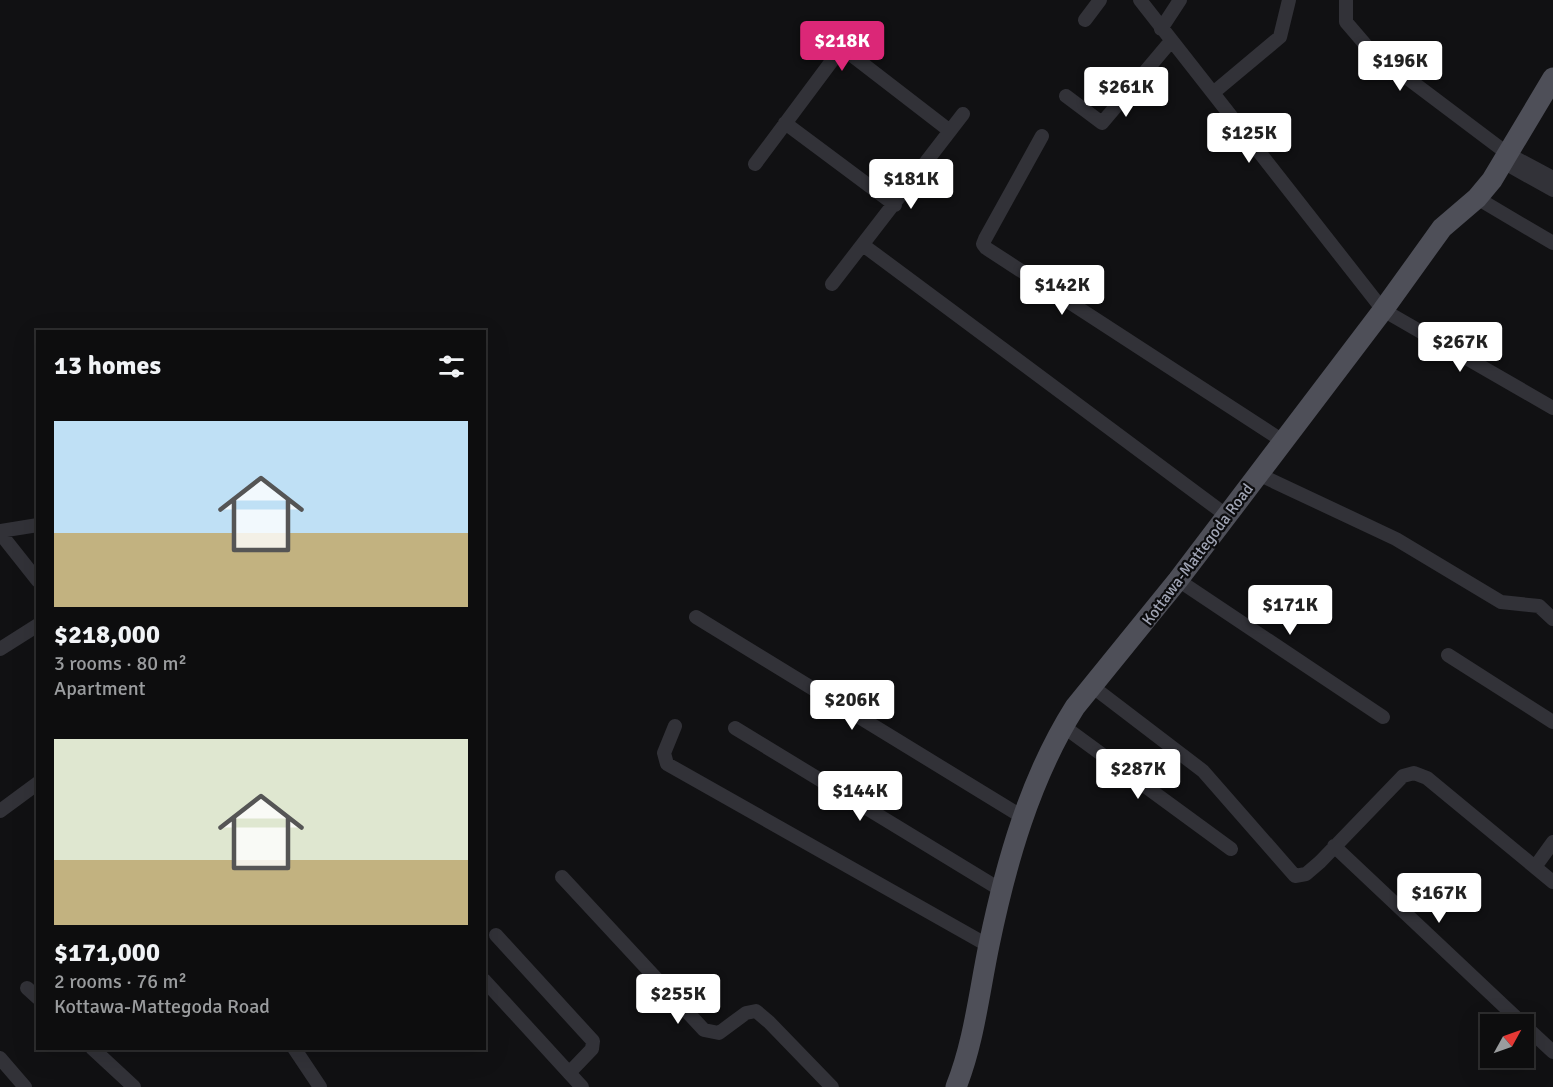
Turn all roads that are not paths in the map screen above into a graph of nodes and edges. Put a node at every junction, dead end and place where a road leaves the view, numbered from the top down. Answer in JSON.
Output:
{"nodes":[{"id":1,"x":1100,"y":0,"type":"edge"},
{"id":2,"x":1140,"y":0,"type":"edge"},
{"id":3,"x":1180,"y":0,"type":"edge"},
{"id":4,"x":1289,"y":0,"type":"edge"},
{"id":5,"x":1346,"y":0,"type":"edge"},
{"id":6,"x":1085,"y":20,"type":"dead end"},
{"id":7,"x":1161,"y":29,"type":"junction"},
{"id":8,"x":1171,"y":41,"type":"junction"},
{"id":9,"x":1553,"y":78,"type":"edge"},
{"id":10,"x":1213,"y":93,"type":"junction"},
{"id":11,"x":1066,"y":96,"type":"dead end"},
{"id":12,"x":963,"y":114,"type":"dead end"},
{"id":13,"x":785,"y":123,"type":"junction"},
{"id":14,"x":950,"y":131,"type":"junction"},
{"id":15,"x":1042,"y":136,"type":"dead end"},
{"id":16,"x":1506,"y":158,"type":"junction"},
{"id":17,"x":755,"y":164,"type":"dead end"},
{"id":18,"x":1553,"y":178,"type":"edge"},
{"id":19,"x":1553,"y":190,"type":"edge"},
{"id":20,"x":1478,"y":198,"type":"junction"},
{"id":21,"x":895,"y":205,"type":"junction"},
{"id":22,"x":1553,"y":243,"type":"edge"},
{"id":23,"x":863,"y":244,"type":"junction"},
{"id":24,"x":832,"y":284,"type":"dead end"},
{"id":25,"x":1383,"y":310,"type":"junction"},
{"id":26,"x":1553,"y":408,"type":"edge"},
{"id":27,"x":1283,"y":441,"type":"junction"},
{"id":28,"x":1258,"y":474,"type":"junction"},
{"id":29,"x":1226,"y":515,"type":"junction"},
{"id":30,"x":36,"y":525,"type":"edge"},
{"id":31,"x":0,"y":532,"type":"edge"},
{"id":32,"x":36,"y":578,"type":"edge"},
{"id":33,"x":1178,"y":580,"type":"junction"},
{"id":34,"x":696,"y":617,"type":"dead end"},
{"id":35,"x":1553,"y":619,"type":"edge"},
{"id":36,"x":36,"y":626,"type":"edge"},
{"id":37,"x":0,"y":649,"type":"edge"},
{"id":38,"x":1448,"y":655,"type":"dead end"},
{"id":39,"x":1093,"y":687,"type":"junction"},
{"id":40,"x":1383,"y":717,"type":"dead end"},
{"id":41,"x":1553,"y":722,"type":"edge"},
{"id":42,"x":675,"y":726,"type":"dead end"},
{"id":43,"x":1063,"y":726,"type":"junction"},
{"id":44,"x":735,"y":728,"type":"dead end"},
{"id":45,"x":36,"y":784,"type":"edge"},
{"id":46,"x":0,"y":811,"type":"edge"},
{"id":47,"x":1024,"y":818,"type":"junction"},
{"id":48,"x":1553,"y":842,"type":"edge"},
{"id":49,"x":1334,"y":846,"type":"junction"},
{"id":50,"x":1231,"y":849,"type":"dead end"},
{"id":51,"x":1535,"y":867,"type":"junction"},
{"id":52,"x":562,"y":877,"type":"dead end"},
{"id":53,"x":1553,"y":882,"type":"edge"},
{"id":54,"x":1001,"y":890,"type":"junction"},
{"id":55,"x":496,"y":935,"type":"dead end"},
{"id":56,"x":989,"y":946,"type":"junction"},
{"id":57,"x":486,"y":982,"type":"edge"},
{"id":58,"x":1512,"y":1014,"type":"edge"},
{"id":59,"x":1534,"y":1034,"type":"edge"},
{"id":60,"x":94,"y":1050,"type":"edge"},
{"id":61,"x":295,"y":1050,"type":"edge"},
{"id":62,"x":1553,"y":1052,"type":"edge"},
{"id":63,"x":0,"y":1058,"type":"edge"},
{"id":64,"x":569,"y":1073,"type":"junction"},
{"id":65,"x":25,"y":1087,"type":"edge"},
{"id":66,"x":134,"y":1087,"type":"edge"},
{"id":67,"x":321,"y":1087,"type":"edge"},
{"id":68,"x":582,"y":1087,"type":"edge"},
{"id":69,"x":832,"y":1087,"type":"edge"},
{"id":70,"x":956,"y":1087,"type":"edge"}],
"edges":[{"from":1,"to":6,"type":"street"},
{"from":2,"to":7,"type":"street"},
{"from":3,"to":7,"type":"street"},
{"from":4,"to":10,"type":"street"},
{"from":5,"to":16,"type":"street"},
{"from":7,"to":8,"type":"street"},
{"from":8,"to":10,"type":"street"},
{"from":8,"to":11,"type":"street"},
{"from":9,"to":16,"type":"main road","name":"Kottawa-Mattegoda Road"},
{"from":10,"to":25,"type":"street"},
{"from":12,"to":14,"type":"street"},
{"from":13,"to":14,"type":"street"},
{"from":13,"to":17,"type":"street"},
{"from":13,"to":21,"type":"street"},
{"from":14,"to":21,"type":"street"},
{"from":15,"to":27,"type":"street"},
{"from":16,"to":18,"type":"street"},
{"from":16,"to":19,"type":"street"},
{"from":16,"to":20,"type":"main road","name":"Kottawa-Mattegoda Road"},
{"from":20,"to":22,"type":"street"},
{"from":20,"to":25,"type":"main road","name":"Kottawa-Mattegoda Road"},
{"from":21,"to":23,"type":"street"},
{"from":23,"to":24,"type":"street"},
{"from":23,"to":29,"type":"street"},
{"from":25,"to":26,"type":"street"},
{"from":25,"to":27,"type":"main road","name":"Kottawa-Mattegoda Road"},
{"from":27,"to":28,"type":"main road","name":"Kottawa-Mattegoda Road"},
{"from":28,"to":29,"type":"main road","name":"Kottawa-Mattegoda Road"},
{"from":28,"to":35,"type":"street"},
{"from":29,"to":33,"type":"main road","name":"Kottawa-Mattegoda Road"},
{"from":30,"to":31,"type":"street"},
{"from":31,"to":32,"type":"street"},
{"from":33,"to":39,"type":"main road","name":"Kottawa-Mattegoda Road"},
{"from":33,"to":40,"type":"street"},
{"from":34,"to":47,"type":"street"},
{"from":36,"to":37,"type":"street"},
{"from":38,"to":41,"type":"street"},
{"from":39,"to":43,"type":"main road","name":"Kottawa-Mattegoda Road"},
{"from":39,"to":49,"type":"street"},
{"from":42,"to":56,"type":"street"},
{"from":43,"to":47,"type":"main road","name":"Kottawa-Mattegoda Road"},
{"from":43,"to":50,"type":"street"},
{"from":44,"to":54,"type":"street"},
{"from":45,"to":46,"type":"street"},
{"from":47,"to":54,"type":"main road","name":"Kottawa-Mattegoda Road"},
{"from":48,"to":51,"type":"street"},
{"from":49,"to":51,"type":"street"},
{"from":49,"to":58,"type":"street"},
{"from":51,"to":53,"type":"street"},
{"from":52,"to":69,"type":"street"},
{"from":54,"to":56,"type":"main road","name":"Kottawa-Mattegoda Road"},
{"from":55,"to":64,"type":"street"},
{"from":56,"to":70,"type":"main road","name":"Kottawa-Mattegoda Road"},
{"from":57,"to":64,"type":"street"},
{"from":59,"to":62,"type":"street"},
{"from":60,"to":66,"type":"street"},
{"from":61,"to":67,"type":"street"},
{"from":63,"to":65,"type":"street"},
{"from":64,"to":68,"type":"street"}]}
